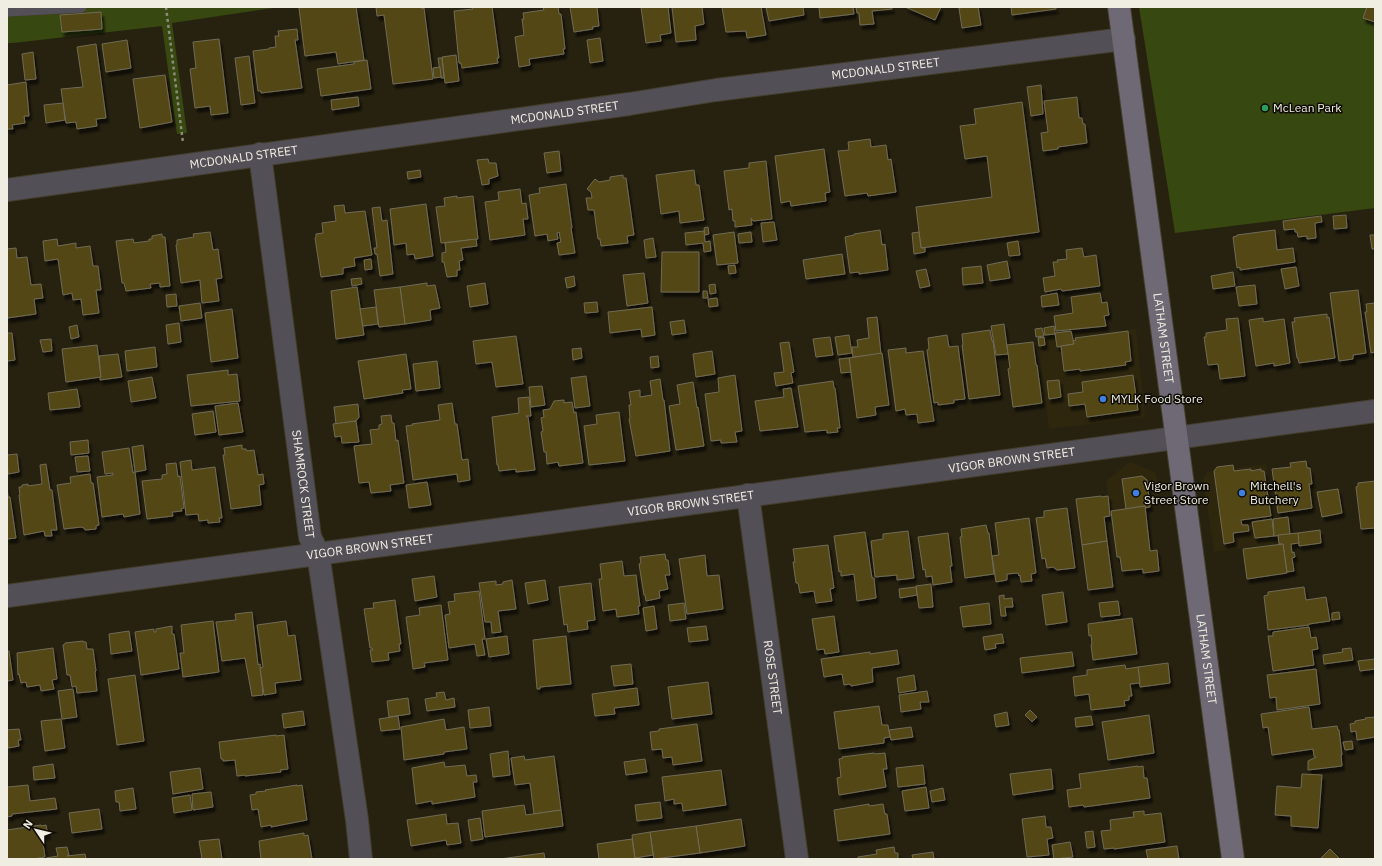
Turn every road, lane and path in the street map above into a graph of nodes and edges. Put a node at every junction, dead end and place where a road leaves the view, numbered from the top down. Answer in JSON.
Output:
{"nodes":[{"id":1,"x":81,"y":7,"type":"edge"},
{"id":2,"x":166,"y":7,"type":"edge"},
{"id":3,"x":1119,"y":7,"type":"edge"},
{"id":4,"x":7,"y":11,"type":"edge"},
{"id":5,"x":1124,"y":39,"type":"junction"},
{"id":6,"x":260,"y":154,"type":"junction"},
{"id":7,"x":186,"y":166,"type":"junction"},
{"id":8,"x":7,"y":190,"type":"edge"},
{"id":9,"x":1375,"y":410,"type":"edge"},
{"id":10,"x":1177,"y":437,"type":"junction"},
{"id":11,"x":748,"y":495,"type":"junction"},
{"id":12,"x":318,"y":553,"type":"junction"},
{"id":13,"x":7,"y":596,"type":"edge"},
{"id":14,"x":361,"y":859,"type":"edge"},
{"id":15,"x":797,"y":859,"type":"edge"},
{"id":16,"x":1233,"y":859,"type":"edge"}],
"edges":[{"from":1,"to":4,"type":"lane"},
{"from":2,"to":7,"type":"path"},
{"from":3,"to":5,"type":"main road","name":"LATHAM STREET"},
{"from":5,"to":6,"type":"street","name":"MCDONALD STREET"},
{"from":5,"to":10,"type":"main road","name":"LATHAM STREET"},
{"from":6,"to":7,"type":"street","name":"MCDONALD STREET"},
{"from":6,"to":12,"type":"street","name":"SHAMROCK STREET"},
{"from":7,"to":8,"type":"street","name":"MCDONALD STREET"},
{"from":9,"to":10,"type":"street","name":"VIGOR BROWN STREET"},
{"from":10,"to":11,"type":"street","name":"VIGOR BROWN STREET"},
{"from":10,"to":16,"type":"main road","name":"LATHAM STREET"},
{"from":11,"to":12,"type":"street","name":"VIGOR BROWN STREET"},
{"from":11,"to":15,"type":"street","name":"ROSE STREET"},
{"from":12,"to":13,"type":"street","name":"VIGOR BROWN STREET"},
{"from":12,"to":14,"type":"street","name":"SHAMROCK STREET"}]}
